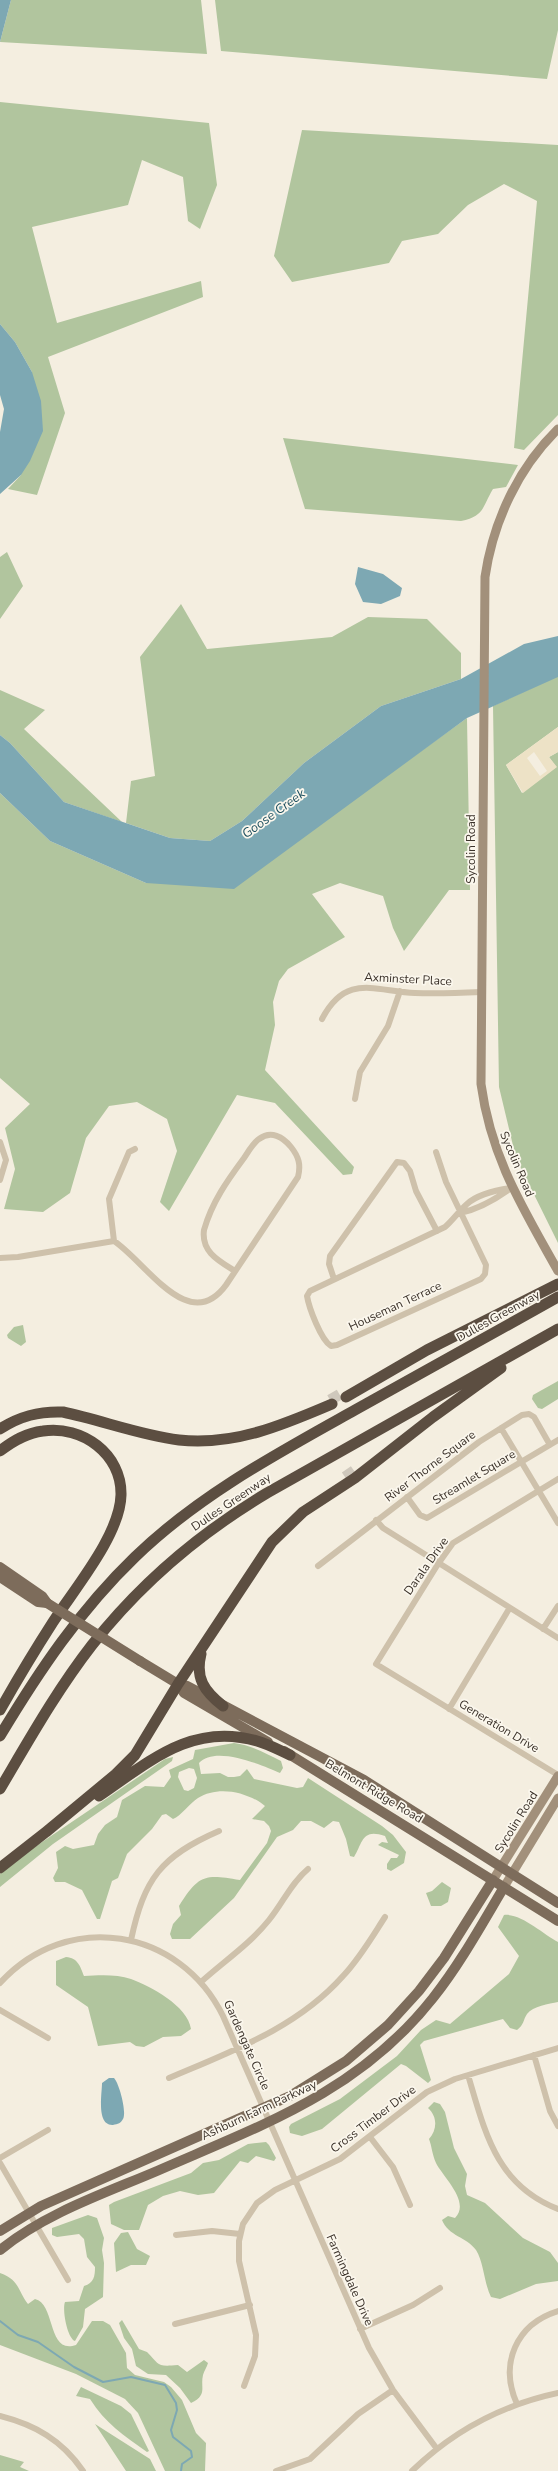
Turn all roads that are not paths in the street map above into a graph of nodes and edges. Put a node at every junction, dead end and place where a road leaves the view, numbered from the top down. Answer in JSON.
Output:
{"nodes":[{"id":1,"x":558,"y":429,"type":"edge"},
{"id":2,"x":400,"y":991,"type":"junction"},
{"id":3,"x":482,"y":992,"type":"junction"},
{"id":4,"x":322,"y":1019,"type":"dead end"},
{"id":5,"x":355,"y":1099,"type":"dead end"},
{"id":6,"x":0,"y":1142,"type":"edge"},
{"id":7,"x":135,"y":1149,"type":"dead end"},
{"id":8,"x":436,"y":1152,"type":"dead end"},
{"id":9,"x":0,"y":1180,"type":"edge"},
{"id":10,"x":511,"y":1188,"type":"junction"},
{"id":11,"x":460,"y":1213,"type":"junction"},
{"id":12,"x":437,"y":1231,"type":"junction"},
{"id":13,"x":114,"y":1241,"type":"junction"},
{"id":14,"x":0,"y":1258,"type":"edge"},
{"id":15,"x":556,"y":1268,"type":"edge"},
{"id":16,"x":235,"y":1271,"type":"junction"},
{"id":17,"x":334,"y":1279,"type":"junction"},
{"id":18,"x":558,"y":1284,"type":"edge"},
{"id":19,"x":558,"y":1297,"type":"edge"},
{"id":20,"x":558,"y":1329,"type":"edge"},
{"id":21,"x":537,"y":1340,"type":"junction"},
{"id":22,"x":345,"y":1394,"type":"tunnel mouth"},
{"id":23,"x":331,"y":1402,"type":"tunnel mouth"},
{"id":24,"x":501,"y":1428,"type":"junction"},
{"id":25,"x":0,"y":1429,"type":"edge"},
{"id":26,"x":558,"y":1440,"type":"edge"},
{"id":27,"x":550,"y":1445,"type":"junction"},
{"id":28,"x":0,"y":1451,"type":"edge"},
{"id":29,"x":522,"y":1462,"type":"junction"},
{"id":30,"x":371,"y":1465,"type":"junction"},
{"id":31,"x":358,"y":1468,"type":"tunnel mouth"},
{"id":32,"x":345,"y":1477,"type":"tunnel mouth"},
{"id":33,"x":558,"y":1478,"type":"edge"},
{"id":34,"x":539,"y":1490,"type":"junction"},
{"id":35,"x":327,"y":1496,"type":"junction"},
{"id":36,"x":407,"y":1497,"type":"junction"},
{"id":37,"x":376,"y":1520,"type":"junction"},
{"id":38,"x":558,"y":1523,"type":"edge"},
{"id":39,"x":438,"y":1564,"type":"junction"},
{"id":40,"x":318,"y":1566,"type":"dead end"},
{"id":41,"x":0,"y":1567,"type":"edge"},
{"id":42,"x":0,"y":1577,"type":"edge"},
{"id":43,"x":47,"y":1603,"type":"junction"},
{"id":44,"x":558,"y":1606,"type":"edge"},
{"id":45,"x":509,"y":1609,"type":"junction"},
{"id":46,"x":543,"y":1629,"type":"junction"},
{"id":47,"x":558,"y":1638,"type":"edge"},
{"id":48,"x":202,"y":1649,"type":"junction"},
{"id":49,"x":376,"y":1664,"type":"joint"},
{"id":50,"x":178,"y":1684,"type":"junction"},
{"id":51,"x":223,"y":1706,"type":"junction"},
{"id":52,"x":449,"y":1709,"type":"junction"},
{"id":53,"x":0,"y":1710,"type":"edge"},
{"id":54,"x":0,"y":1736,"type":"edge"},
{"id":55,"x":290,"y":1755,"type":"junction"},
{"id":56,"x":558,"y":1776,"type":"edge"},
{"id":57,"x":0,"y":1789,"type":"edge"},
{"id":58,"x":558,"y":1798,"type":"edge"},
{"id":59,"x":219,"y":1831,"type":"dead end"},
{"id":60,"x":46,"y":1832,"type":"junction"},
{"id":61,"x":501,"y":1867,"type":"junction"},
{"id":62,"x":0,"y":1868,"type":"edge"},
{"id":63,"x":308,"y":1869,"type":"dead end"},
{"id":64,"x":512,"y":1874,"type":"junction"},
{"id":65,"x":493,"y":1880,"type":"junction"},
{"id":66,"x":504,"y":1887,"type":"junction"},
{"id":67,"x":558,"y":1903,"type":"edge"},
{"id":68,"x":385,"y":1917,"type":"dead end"},
{"id":69,"x":558,"y":1921,"type":"edge"},
{"id":70,"x":131,"y":1940,"type":"junction"},
{"id":71,"x":201,"y":1982,"type":"junction"},
{"id":72,"x":0,"y":1983,"type":"edge"},
{"id":73,"x":0,"y":2010,"type":"edge"},
{"id":74,"x":48,"y":2038,"type":"dead end"},
{"id":75,"x":237,"y":2048,"type":"junction"},
{"id":76,"x":558,"y":2048,"type":"edge"},
{"id":77,"x":534,"y":2055,"type":"junction"},
{"id":78,"x":468,"y":2075,"type":"junction"},
{"id":79,"x":169,"y":2078,"type":"dead end"},
{"id":80,"x":263,"y":2108,"type":"junction"},
{"id":81,"x":269,"y":2122,"type":"junction"},
{"id":82,"x":558,"y":2126,"type":"edge"},
{"id":83,"x":48,"y":2130,"type":"dead end"},
{"id":84,"x":370,"y":2137,"type":"junction"},
{"id":85,"x":0,"y":2158,"type":"edge"},
{"id":86,"x":0,"y":2163,"type":"edge"},
{"id":87,"x":295,"y":2181,"type":"junction"},
{"id":88,"x":410,"y":2205,"type":"dead end"},
{"id":89,"x":558,"y":2209,"type":"edge"},
{"id":90,"x":28,"y":2212,"type":"junction"},
{"id":91,"x":36,"y":2225,"type":"junction"},
{"id":92,"x":0,"y":2231,"type":"edge"},
{"id":93,"x":240,"y":2234,"type":"junction"},
{"id":94,"x":176,"y":2235,"type":"dead end"},
{"id":95,"x":0,"y":2250,"type":"edge"},
{"id":96,"x":68,"y":2280,"type":"dead end"},
{"id":97,"x":440,"y":2288,"type":"dead end"},
{"id":98,"x":250,"y":2305,"type":"junction"},
{"id":99,"x":558,"y":2311,"type":"edge"},
{"id":100,"x":175,"y":2324,"type":"dead end"},
{"id":101,"x":360,"y":2329,"type":"junction"},
{"id":102,"x":244,"y":2386,"type":"dead end"},
{"id":103,"x":393,"y":2390,"type":"junction"},
{"id":104,"x":558,"y":2393,"type":"edge"},
{"id":105,"x":517,"y":2404,"type":"junction"},
{"id":106,"x":0,"y":2416,"type":"edge"},
{"id":107,"x":437,"y":2449,"type":"junction"},
{"id":108,"x":82,"y":2471,"type":"edge"},
{"id":109,"x":276,"y":2471,"type":"edge"},
{"id":110,"x":412,"y":2471,"type":"edge"}],
"edges":[{"from":1,"to":3,"type":"main road","name":"Sycolin Road"},
{"from":2,"to":3,"type":"street","name":"Axminster Place"},
{"from":2,"to":4,"type":"street","name":"Axminster Place"},
{"from":2,"to":5,"type":"street"},
{"from":3,"to":10,"type":"main road","name":"Sycolin Road"},
{"from":6,"to":9,"type":"street"},
{"from":7,"to":13,"type":"street"},
{"from":8,"to":11,"type":"street"},
{"from":10,"to":11,"type":"street","name":"Houseman Terrace"},
{"from":10,"to":15,"type":"main road","name":"Sycolin Road"},
{"from":11,"to":12,"type":"street","name":"Houseman Terrace"},
{"from":11,"to":17,"type":"street","name":"Houseman Terrace"},
{"from":12,"to":17,"type":"street","name":"Houseman Terrace"},
{"from":12,"to":17,"type":"street"},
{"from":13,"to":14,"type":"street"},
{"from":13,"to":16,"type":"street"},
{"from":16,"to":16,"type":"street"},
{"from":18,"to":22,"type":"highway"},
{"from":19,"to":54,"type":"highway","name":"Dulles Greenway"},
{"from":20,"to":21,"type":"highway","name":"Dulles Greenway"},
{"from":21,"to":30,"type":"highway"},
{"from":21,"to":57,"type":"highway","name":"Dulles Greenway"},
{"from":23,"to":25,"type":"highway"},
{"from":24,"to":27,"type":"street","name":"River Thorne Square"},
{"from":24,"to":29,"type":"street"},
{"from":24,"to":36,"type":"street","name":"River Thorne Square"},
{"from":26,"to":27,"type":"street","name":"Streamlet Square"},
{"from":27,"to":29,"type":"street","name":"Streamlet Square"},
{"from":28,"to":53,"type":"highway"},
{"from":29,"to":34,"type":"street"},
{"from":29,"to":36,"type":"street","name":"Streamlet Square"},
{"from":30,"to":31,"type":"highway"},
{"from":30,"to":35,"type":"highway"},
{"from":32,"to":35,"type":"highway"},
{"from":33,"to":34,"type":"street","name":"Darala Drive"},
{"from":34,"to":38,"type":"street"},
{"from":34,"to":39,"type":"street","name":"Darala Drive"},
{"from":35,"to":48,"type":"highway"},
{"from":36,"to":37,"type":"street","name":"River Thorne Square"},
{"from":37,"to":39,"type":"street"},
{"from":37,"to":40,"type":"street","name":"River Thorne Square"},
{"from":39,"to":45,"type":"street"},
{"from":39,"to":49,"type":"street","name":"Darala Drive"},
{"from":41,"to":43,"type":"main road","name":"Belmont Ridge Road"},
{"from":42,"to":43,"type":"main road","name":"Belmont Ridge Road"},
{"from":43,"to":50,"type":"main road","name":"Belmont Ridge Road","bridge":true},
{"from":44,"to":46,"type":"street"},
{"from":45,"to":46,"type":"street"},
{"from":45,"to":52,"type":"street","name":"Generation Drive"},
{"from":46,"to":47,"type":"street"},
{"from":48,"to":50,"type":"highway"},
{"from":48,"to":51,"type":"highway"},
{"from":49,"to":52,"type":"street","name":"Generation Drive"},
{"from":50,"to":51,"type":"main road","name":"Belmont Ridge Road"},
{"from":50,"to":55,"type":"main road","name":"Belmont Ridge Road"},
{"from":50,"to":60,"type":"highway"},
{"from":51,"to":61,"type":"main road","name":"Belmont Ridge Road"},
{"from":52,"to":56,"type":"street","name":"Generation Drive"},
{"from":55,"to":60,"type":"highway"},
{"from":55,"to":65,"type":"main road","name":"Belmont Ridge Road"},
{"from":56,"to":61,"type":"main road","name":"Sycolin Road"},
{"from":58,"to":64,"type":"main road","name":"Sycolin Road"},
{"from":59,"to":70,"type":"street"},
{"from":60,"to":62,"type":"highway"},
{"from":61,"to":64,"type":"main road","name":"Belmont Ridge Road"},
{"from":61,"to":65,"type":"main road","name":"Sycolin Road"},
{"from":63,"to":71,"type":"street"},
{"from":64,"to":66,"type":"main road","name":"Sycolin Road"},
{"from":64,"to":67,"type":"main road","name":"Belmont Ridge Road"},
{"from":65,"to":66,"type":"main road","name":"Belmont Ridge Road"},
{"from":65,"to":80,"type":"main road","name":"Ashburn Farm Parkway"},
{"from":66,"to":69,"type":"main road","name":"Belmont Ridge Road"},
{"from":66,"to":81,"type":"main road","name":"Ashburn Farm Parkway"},
{"from":68,"to":75,"type":"street"},
{"from":70,"to":71,"type":"street","name":"Gardengate Circle"},
{"from":70,"to":72,"type":"street","name":"Gardengate Circle"},
{"from":71,"to":75,"type":"street","name":"Gardengate Circle"},
{"from":73,"to":74,"type":"street"},
{"from":75,"to":79,"type":"street"},
{"from":75,"to":80,"type":"street","name":"Gardengate Circle"},
{"from":76,"to":77,"type":"street","name":"Cross Timber Drive"},
{"from":77,"to":78,"type":"street","name":"Cross Timber Drive"},
{"from":77,"to":82,"type":"street"},
{"from":78,"to":84,"type":"street","name":"Cross Timber Drive"},
{"from":78,"to":89,"type":"street"},
{"from":80,"to":81,"type":"street","name":"Farmingdale Drive"},
{"from":80,"to":90,"type":"main road","name":"Ashburn Farm Parkway"},
{"from":81,"to":87,"type":"street","name":"Farmingdale Drive"},
{"from":81,"to":91,"type":"main road","name":"Ashburn Farm Parkway"},
{"from":83,"to":85,"type":"street"},
{"from":84,"to":87,"type":"street","name":"Cross Timber Drive"},
{"from":84,"to":88,"type":"street"},
{"from":86,"to":90,"type":"street"},
{"from":87,"to":93,"type":"street","name":"Cross Timber Drive"},
{"from":87,"to":101,"type":"street","name":"Farmingdale Drive"},
{"from":90,"to":91,"type":"street"},
{"from":90,"to":92,"type":"main road","name":"Ashburn Farm Parkway"},
{"from":91,"to":95,"type":"main road","name":"Ashburn Farm Parkway"},
{"from":91,"to":96,"type":"street"},
{"from":93,"to":94,"type":"street"},
{"from":93,"to":98,"type":"street"},
{"from":97,"to":101,"type":"street"},
{"from":98,"to":100,"type":"street"},
{"from":98,"to":102,"type":"street"},
{"from":99,"to":105,"type":"street"},
{"from":101,"to":103,"type":"street","name":"Farmingdale Drive"},
{"from":103,"to":107,"type":"street","name":"Farmingdale Drive"},
{"from":103,"to":109,"type":"street"},
{"from":104,"to":105,"type":"street"},
{"from":105,"to":107,"type":"street"},
{"from":106,"to":108,"type":"street"},
{"from":107,"to":110,"type":"street"}]}
